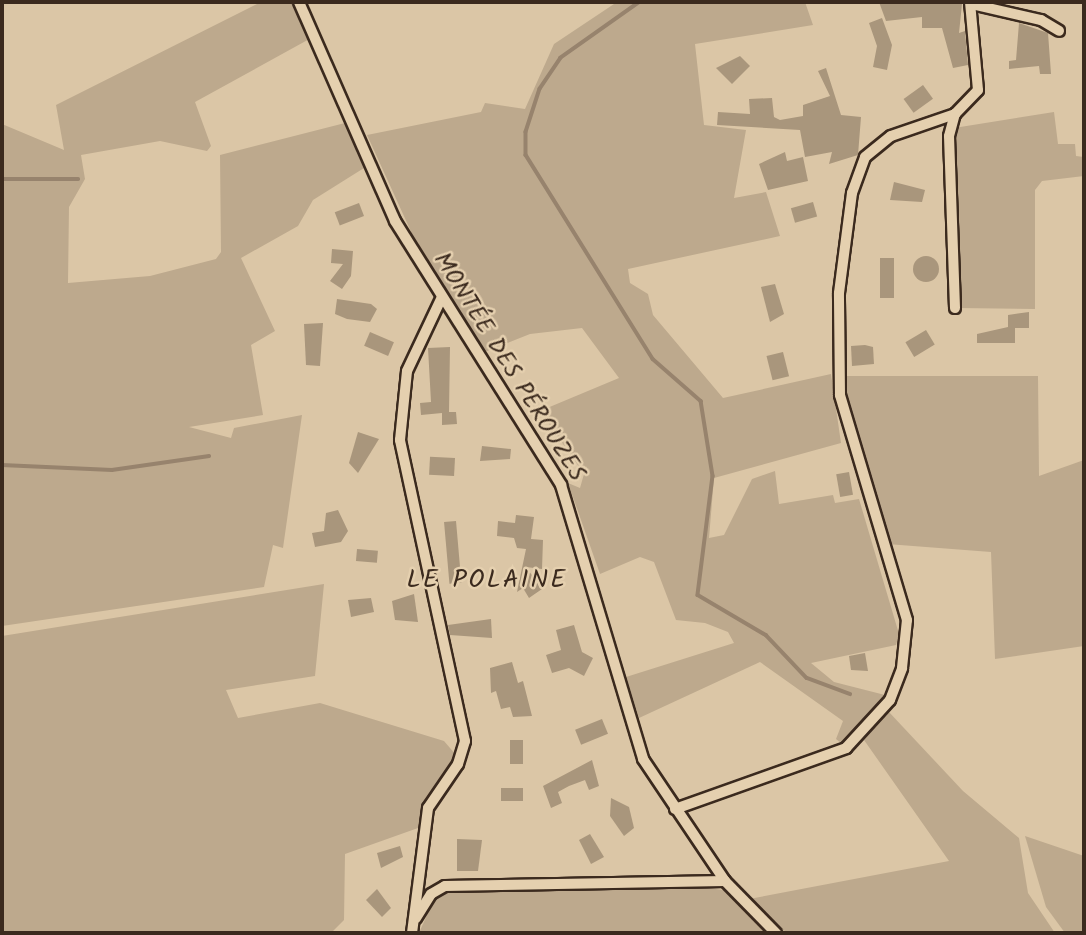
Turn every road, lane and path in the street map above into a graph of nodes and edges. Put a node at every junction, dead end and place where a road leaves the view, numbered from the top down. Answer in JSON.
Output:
{"nodes":[{"id":1,"x":299,"y":2,"type":"edge"},
{"id":2,"x":971,"y":3,"type":"edge"},
{"id":3,"x":1059,"y":31,"type":"dead end"},
{"id":4,"x":955,"y":114,"type":"junction"},
{"id":5,"x":936,"y":124,"type":"junction"},
{"id":6,"x":949,"y":136,"type":"junction"},
{"id":7,"x":441,"y":299,"type":"junction"},
{"id":8,"x":955,"y":308,"type":"dead end"},
{"id":9,"x":675,"y":809,"type":"junction"},
{"id":10,"x":724,"y":881,"type":"junction"},
{"id":11,"x":415,"y":918,"type":"junction"},
{"id":12,"x":412,"y":933,"type":"edge"},
{"id":13,"x":776,"y":933,"type":"edge"}],
"edges":[{"from":1,"to":7,"type":"street","name":"MONTÉE DES PÉROUZES"},
{"from":2,"to":3,"type":"street"},
{"from":2,"to":4,"type":"street"},
{"from":4,"to":5,"type":"street"},
{"from":4,"to":6,"type":"street"},
{"from":5,"to":6,"type":"street"},
{"from":5,"to":9,"type":"street"},
{"from":6,"to":8,"type":"street"},
{"from":7,"to":9,"type":"street","name":"MONTÉE DES PÉROUZES"},
{"from":7,"to":11,"type":"street"},
{"from":9,"to":10,"type":"street","name":"MONTÉE DES PÉROUZES"},
{"from":10,"to":11,"type":"street"},
{"from":10,"to":13,"type":"street","name":"MONTÉE DES PÉROUZES"},
{"from":11,"to":12,"type":"street"}]}
